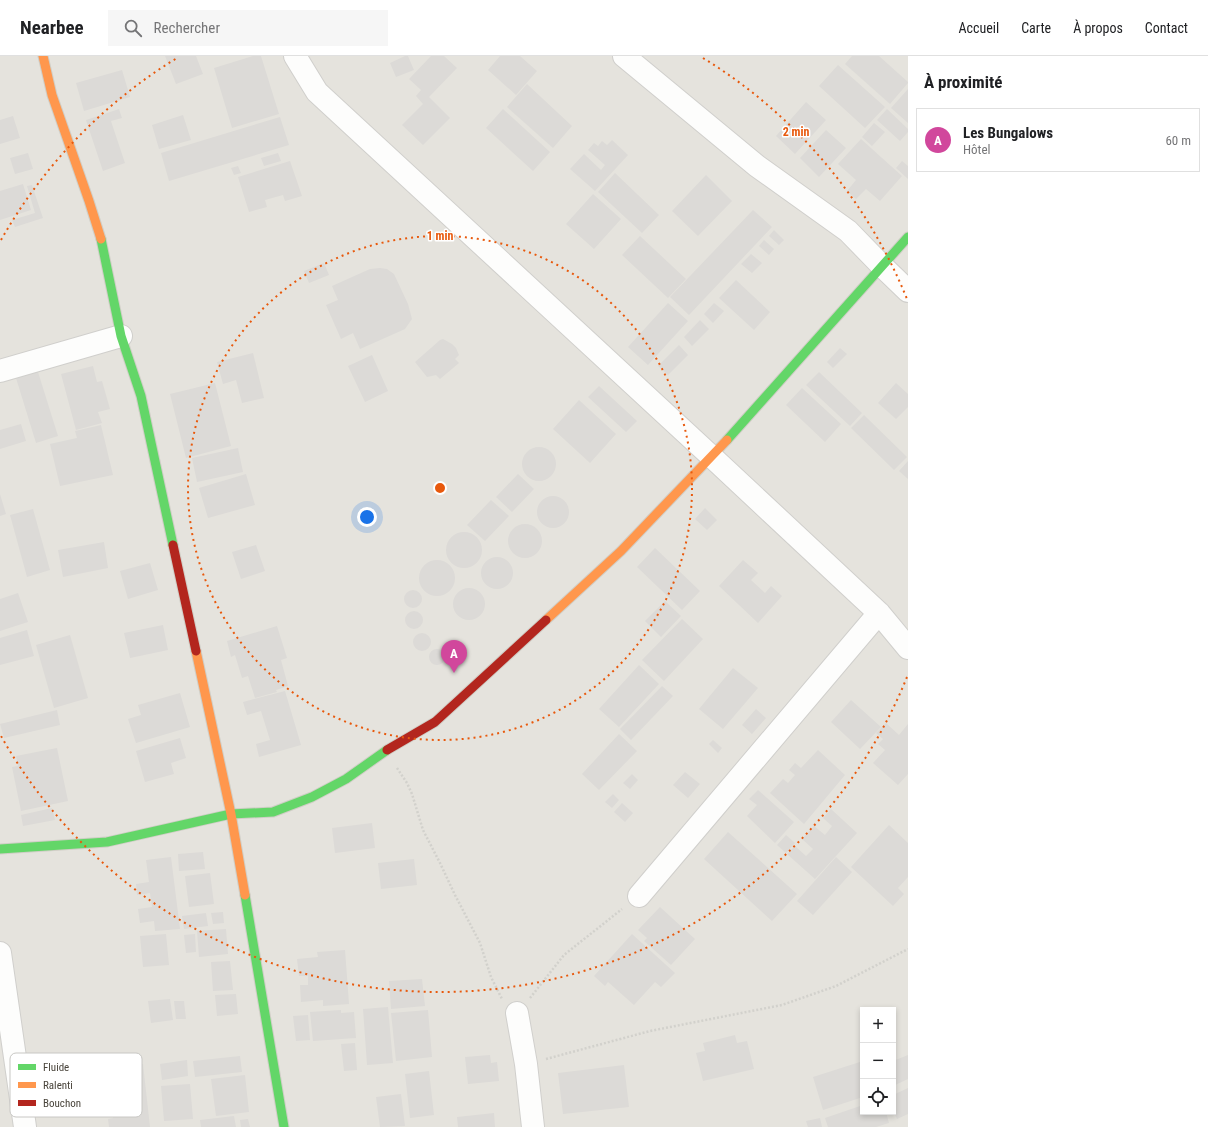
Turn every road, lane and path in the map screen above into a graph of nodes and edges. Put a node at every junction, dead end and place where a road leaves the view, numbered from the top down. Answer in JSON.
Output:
{"nodes":[{"id":1,"x":43,"y":56,"type":"edge"},
{"id":2,"x":295,"y":56,"type":"edge"},
{"id":3,"x":624,"y":56,"type":"edge"},
{"id":4,"x":908,"y":237,"type":"edge"},
{"id":5,"x":882,"y":266,"type":"junction"},
{"id":6,"x":908,"y":291,"type":"edge"},
{"id":7,"x":121,"y":336,"type":"junction"},
{"id":8,"x":0,"y":371,"type":"edge"},
{"id":9,"x":712,"y":457,"type":"junction"},
{"id":10,"x":879,"y":614,"type":"junction"},
{"id":11,"x":908,"y":648,"type":"edge"},
{"id":12,"x":385,"y":752,"type":"junction"},
{"id":13,"x":231,"y":814,"type":"junction"},
{"id":14,"x":0,"y":849,"type":"edge"},
{"id":15,"x":639,"y":896,"type":"joint"},
{"id":16,"x":908,"y":949,"type":"edge"},
{"id":17,"x":0,"y":953,"type":"edge"},
{"id":18,"x":518,"y":1014,"type":"junction"},
{"id":19,"x":14,"y":1053,"type":"edge"},
{"id":20,"x":526,"y":1064,"type":"junction"},
{"id":21,"x":24,"y":1117,"type":"edge"},
{"id":22,"x":25,"y":1127,"type":"edge"},
{"id":23,"x":284,"y":1127,"type":"edge"},
{"id":24,"x":533,"y":1127,"type":"edge"}],
"edges":[{"from":1,"to":7,"type":"street"},
{"from":2,"to":9,"type":"street"},
{"from":3,"to":5,"type":"street"},
{"from":4,"to":5,"type":"street"},
{"from":5,"to":6,"type":"street"},
{"from":5,"to":9,"type":"street"},
{"from":7,"to":8,"type":"street"},
{"from":7,"to":13,"type":"street"},
{"from":9,"to":10,"type":"street"},
{"from":9,"to":12,"type":"street"},
{"from":10,"to":11,"type":"street"},
{"from":10,"to":15,"type":"street"},
{"from":12,"to":13,"type":"street"},
{"from":12,"to":18,"type":"path"},
{"from":13,"to":14,"type":"street"},
{"from":13,"to":23,"type":"street"},
{"from":15,"to":18,"type":"path"},
{"from":16,"to":20,"type":"path"},
{"from":17,"to":19,"type":"street"},
{"from":18,"to":20,"type":"street"},
{"from":20,"to":24,"type":"street"},
{"from":21,"to":22,"type":"street"}]}
